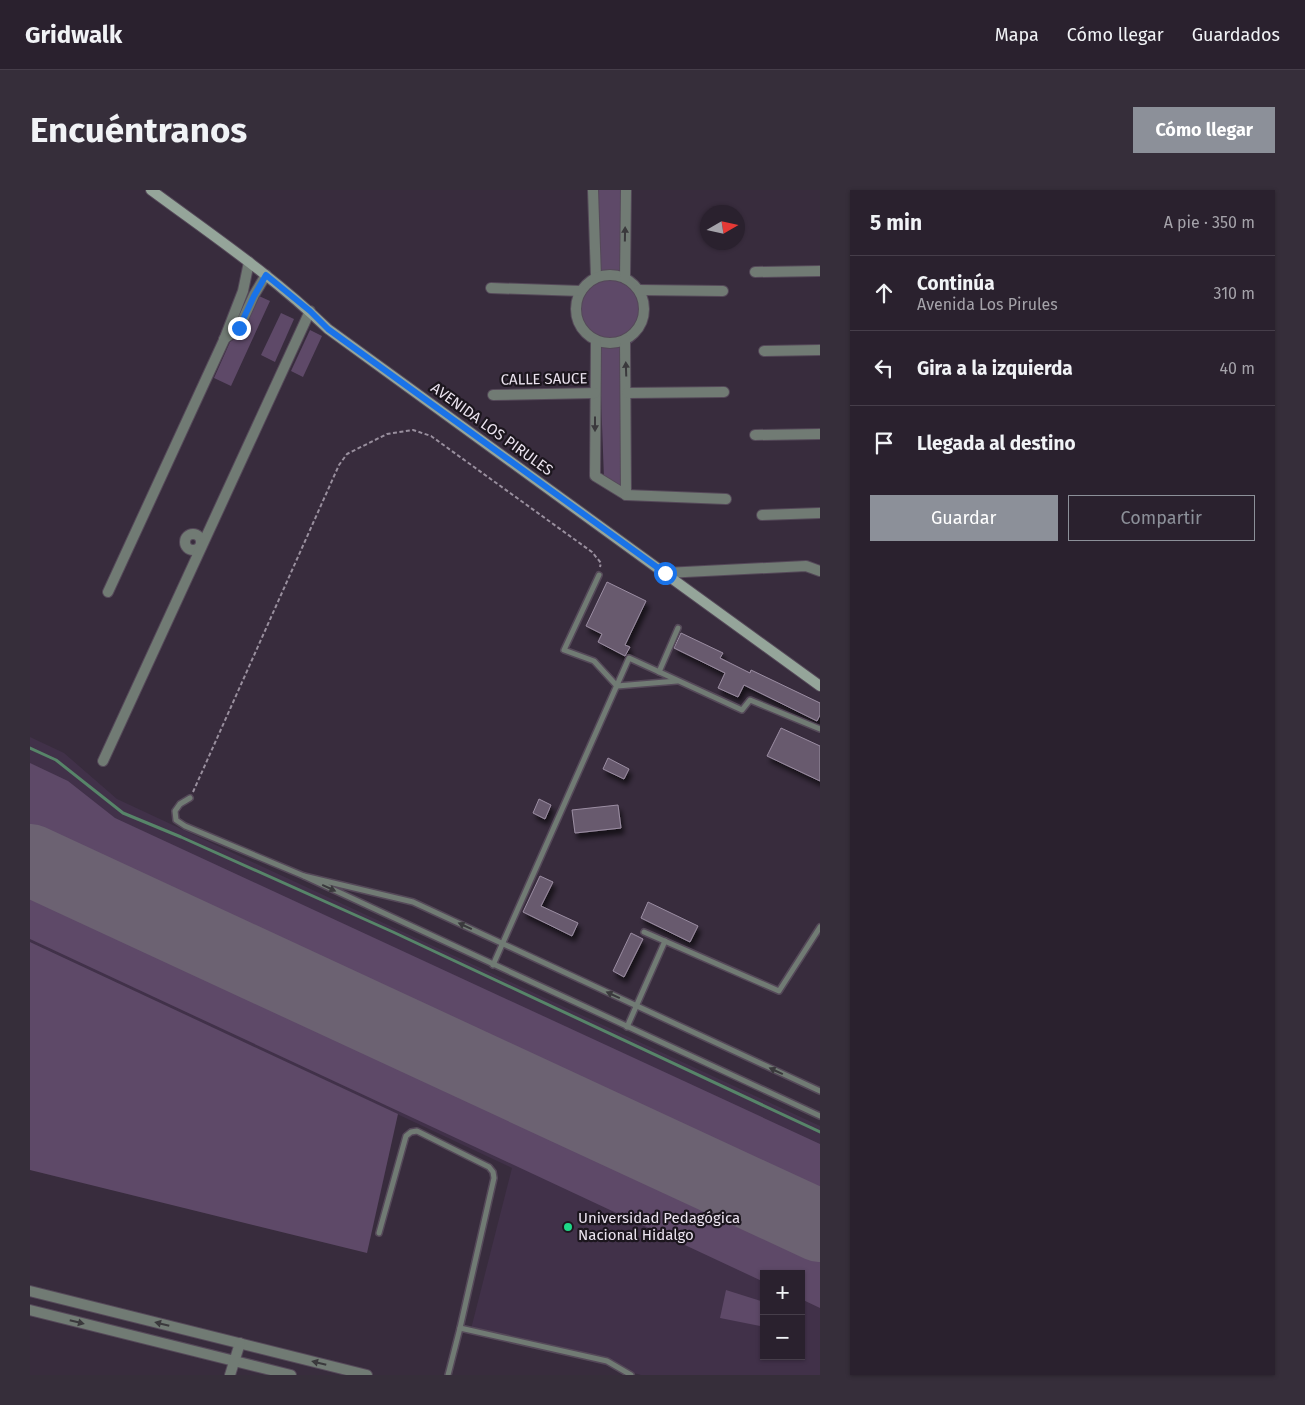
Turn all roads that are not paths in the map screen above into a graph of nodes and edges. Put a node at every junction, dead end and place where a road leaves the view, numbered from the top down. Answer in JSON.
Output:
{"nodes":[{"id":1,"x":151,"y":190,"type":"edge"},
{"id":2,"x":594,"y":190,"type":"edge"},
{"id":3,"x":626,"y":190,"type":"edge"},
{"id":4,"x":249,"y":262,"type":"junction"},
{"id":5,"x":820,"y":271,"type":"edge"},
{"id":6,"x":755,"y":272,"type":"dead end"},
{"id":7,"x":266,"y":275,"type":"junction"},
{"id":8,"x":596,"y":277,"type":"junction"},
{"id":9,"x":625,"y":278,"type":"junction"},
{"id":10,"x":491,"y":288,"type":"dead end"},
{"id":11,"x":639,"y":290,"type":"junction"},
{"id":12,"x":581,"y":291,"type":"junction"},
{"id":13,"x":723,"y":291,"type":"dead end"},
{"id":14,"x":310,"y":311,"type":"junction"},
{"id":15,"x":224,"y":340,"type":"junction"},
{"id":16,"x":596,"y":340,"type":"junction"},
{"id":17,"x":625,"y":340,"type":"junction"},
{"id":18,"x":820,"y":350,"type":"edge"},
{"id":19,"x":764,"y":351,"type":"dead end"},
{"id":20,"x":724,"y":392,"type":"dead end"},
{"id":21,"x":595,"y":393,"type":"junction"},
{"id":22,"x":627,"y":393,"type":"junction"},
{"id":23,"x":493,"y":395,"type":"dead end"},
{"id":24,"x":820,"y":434,"type":"edge"},
{"id":25,"x":755,"y":435,"type":"dead end"},
{"id":26,"x":626,"y":496,"type":"junction"},
{"id":27,"x":726,"y":499,"type":"dead end"},
{"id":28,"x":820,"y":513,"type":"edge"},
{"id":29,"x":762,"y":516,"type":"dead end"},
{"id":30,"x":207,"y":531,"type":"junction"},
{"id":31,"x":201,"y":546,"type":"junction"},
{"id":32,"x":820,"y":571,"type":"edge"},
{"id":33,"x":665,"y":573,"type":"junction"},
{"id":34,"x":599,"y":575,"type":"road end"},
{"id":35,"x":108,"y":592,"type":"dead end"},
{"id":36,"x":678,"y":628,"type":"dead end"},
{"id":37,"x":659,"y":672,"type":"junction"},
{"id":38,"x":679,"y":681,"type":"junction"},
{"id":39,"x":618,"y":686,"type":"junction"},
{"id":40,"x":820,"y":686,"type":"edge"},
{"id":41,"x":820,"y":729,"type":"edge"},
{"id":42,"x":103,"y":761,"type":"dead end"},
{"id":43,"x":190,"y":798,"type":"road end"},
{"id":44,"x":304,"y":876,"type":"junction"},
{"id":45,"x":820,"y":927,"type":"edge"},
{"id":46,"x":644,"y":932,"type":"dead end"},
{"id":47,"x":665,"y":941,"type":"junction"},
{"id":48,"x":503,"y":944,"type":"junction"},
{"id":49,"x":493,"y":964,"type":"junction"},
{"id":50,"x":636,"y":1006,"type":"junction"},
{"id":51,"x":627,"y":1026,"type":"junction"},
{"id":52,"x":820,"y":1091,"type":"edge"},
{"id":53,"x":820,"y":1116,"type":"edge"},
{"id":54,"x":379,"y":1233,"type":"dead end"},
{"id":55,"x":30,"y":1292,"type":"edge"},
{"id":56,"x":30,"y":1310,"type":"edge"},
{"id":57,"x":123,"y":1315,"type":"junction"},
{"id":58,"x":460,"y":1328,"type":"junction"},
{"id":59,"x":117,"y":1332,"type":"junction"},
{"id":60,"x":240,"y":1343,"type":"junction"},
{"id":61,"x":235,"y":1360,"type":"junction"},
{"id":62,"x":230,"y":1375,"type":"edge"},
{"id":63,"x":291,"y":1375,"type":"edge"},
{"id":64,"x":367,"y":1375,"type":"edge"},
{"id":65,"x":448,"y":1375,"type":"edge"},
{"id":66,"x":631,"y":1375,"type":"edge"}],
"edges":[{"from":1,"to":4,"type":"street","name":"AVENIDA LOS PIRULES"},
{"from":2,"to":8,"type":"street"},
{"from":9,"to":3,"type":"street","one_way":true},
{"from":4,"to":7,"type":"street","name":"AVENIDA LOS PIRULES"},
{"from":4,"to":15,"type":"street"},
{"from":5,"to":6,"type":"street"},
{"from":7,"to":14,"type":"street","name":"AVENIDA LOS PIRULES"},
{"from":7,"to":15,"type":"street"},
{"from":8,"to":9,"type":"street"},
{"from":8,"to":12,"type":"street"},
{"from":9,"to":11,"type":"street"},
{"from":10,"to":12,"type":"street"},
{"from":11,"to":13,"type":"street"},
{"from":11,"to":17,"type":"street"},
{"from":12,"to":16,"type":"street"},
{"from":14,"to":30,"type":"street"},
{"from":14,"to":33,"type":"street","name":"AVENIDA LOS PIRULES"},
{"from":15,"to":35,"type":"street"},
{"from":16,"to":17,"type":"street"},
{"from":16,"to":21,"type":"street"},
{"from":22,"to":17,"type":"street","one_way":true},
{"from":18,"to":19,"type":"street"},
{"from":20,"to":22,"type":"street"},
{"from":21,"to":23,"type":"street","name":"CALLE SAUCE"},
{"from":21,"to":26,"type":"street","one_way":true},
{"from":22,"to":26,"type":"street"},
{"from":24,"to":25,"type":"street"},
{"from":26,"to":27,"type":"street"},
{"from":28,"to":29,"type":"street"},
{"from":30,"to":31,"type":"street"},
{"from":30,"to":31,"type":"street"},
{"from":31,"to":42,"type":"street"},
{"from":32,"to":33,"type":"street"},
{"from":33,"to":40,"type":"street","name":"AVENIDA LOS PIRULES"},
{"from":34,"to":39,"type":"lane"},
{"from":36,"to":37,"type":"lane"},
{"from":37,"to":38,"type":"lane"},
{"from":37,"to":39,"type":"lane"},
{"from":38,"to":39,"type":"lane"},
{"from":38,"to":41,"type":"lane"},
{"from":39,"to":48,"type":"lane"},
{"from":43,"to":44,"type":"lane"},
{"from":48,"to":44,"type":"lane","one_way":true},
{"from":44,"to":49,"type":"lane","one_way":true},
{"from":45,"to":47,"type":"lane"},
{"from":46,"to":47,"type":"lane"},
{"from":47,"to":50,"type":"lane"},
{"from":48,"to":49,"type":"lane"},
{"from":50,"to":48,"type":"lane","one_way":true},
{"from":49,"to":51,"type":"lane"},
{"from":50,"to":51,"type":"lane"},
{"from":52,"to":50,"type":"lane","one_way":true},
{"from":51,"to":53,"type":"lane"},
{"from":54,"to":58,"type":"lane"},
{"from":55,"to":57,"type":"street"},
{"from":56,"to":59,"type":"street","one_way":true},
{"from":57,"to":59,"type":"street"},
{"from":60,"to":57,"type":"street","one_way":true},
{"from":58,"to":65,"type":"lane"},
{"from":58,"to":66,"type":"lane"},
{"from":59,"to":61,"type":"street"},
{"from":60,"to":61,"type":"street"},
{"from":64,"to":60,"type":"street","one_way":true},
{"from":61,"to":62,"type":"street"},
{"from":61,"to":63,"type":"street"}]}
